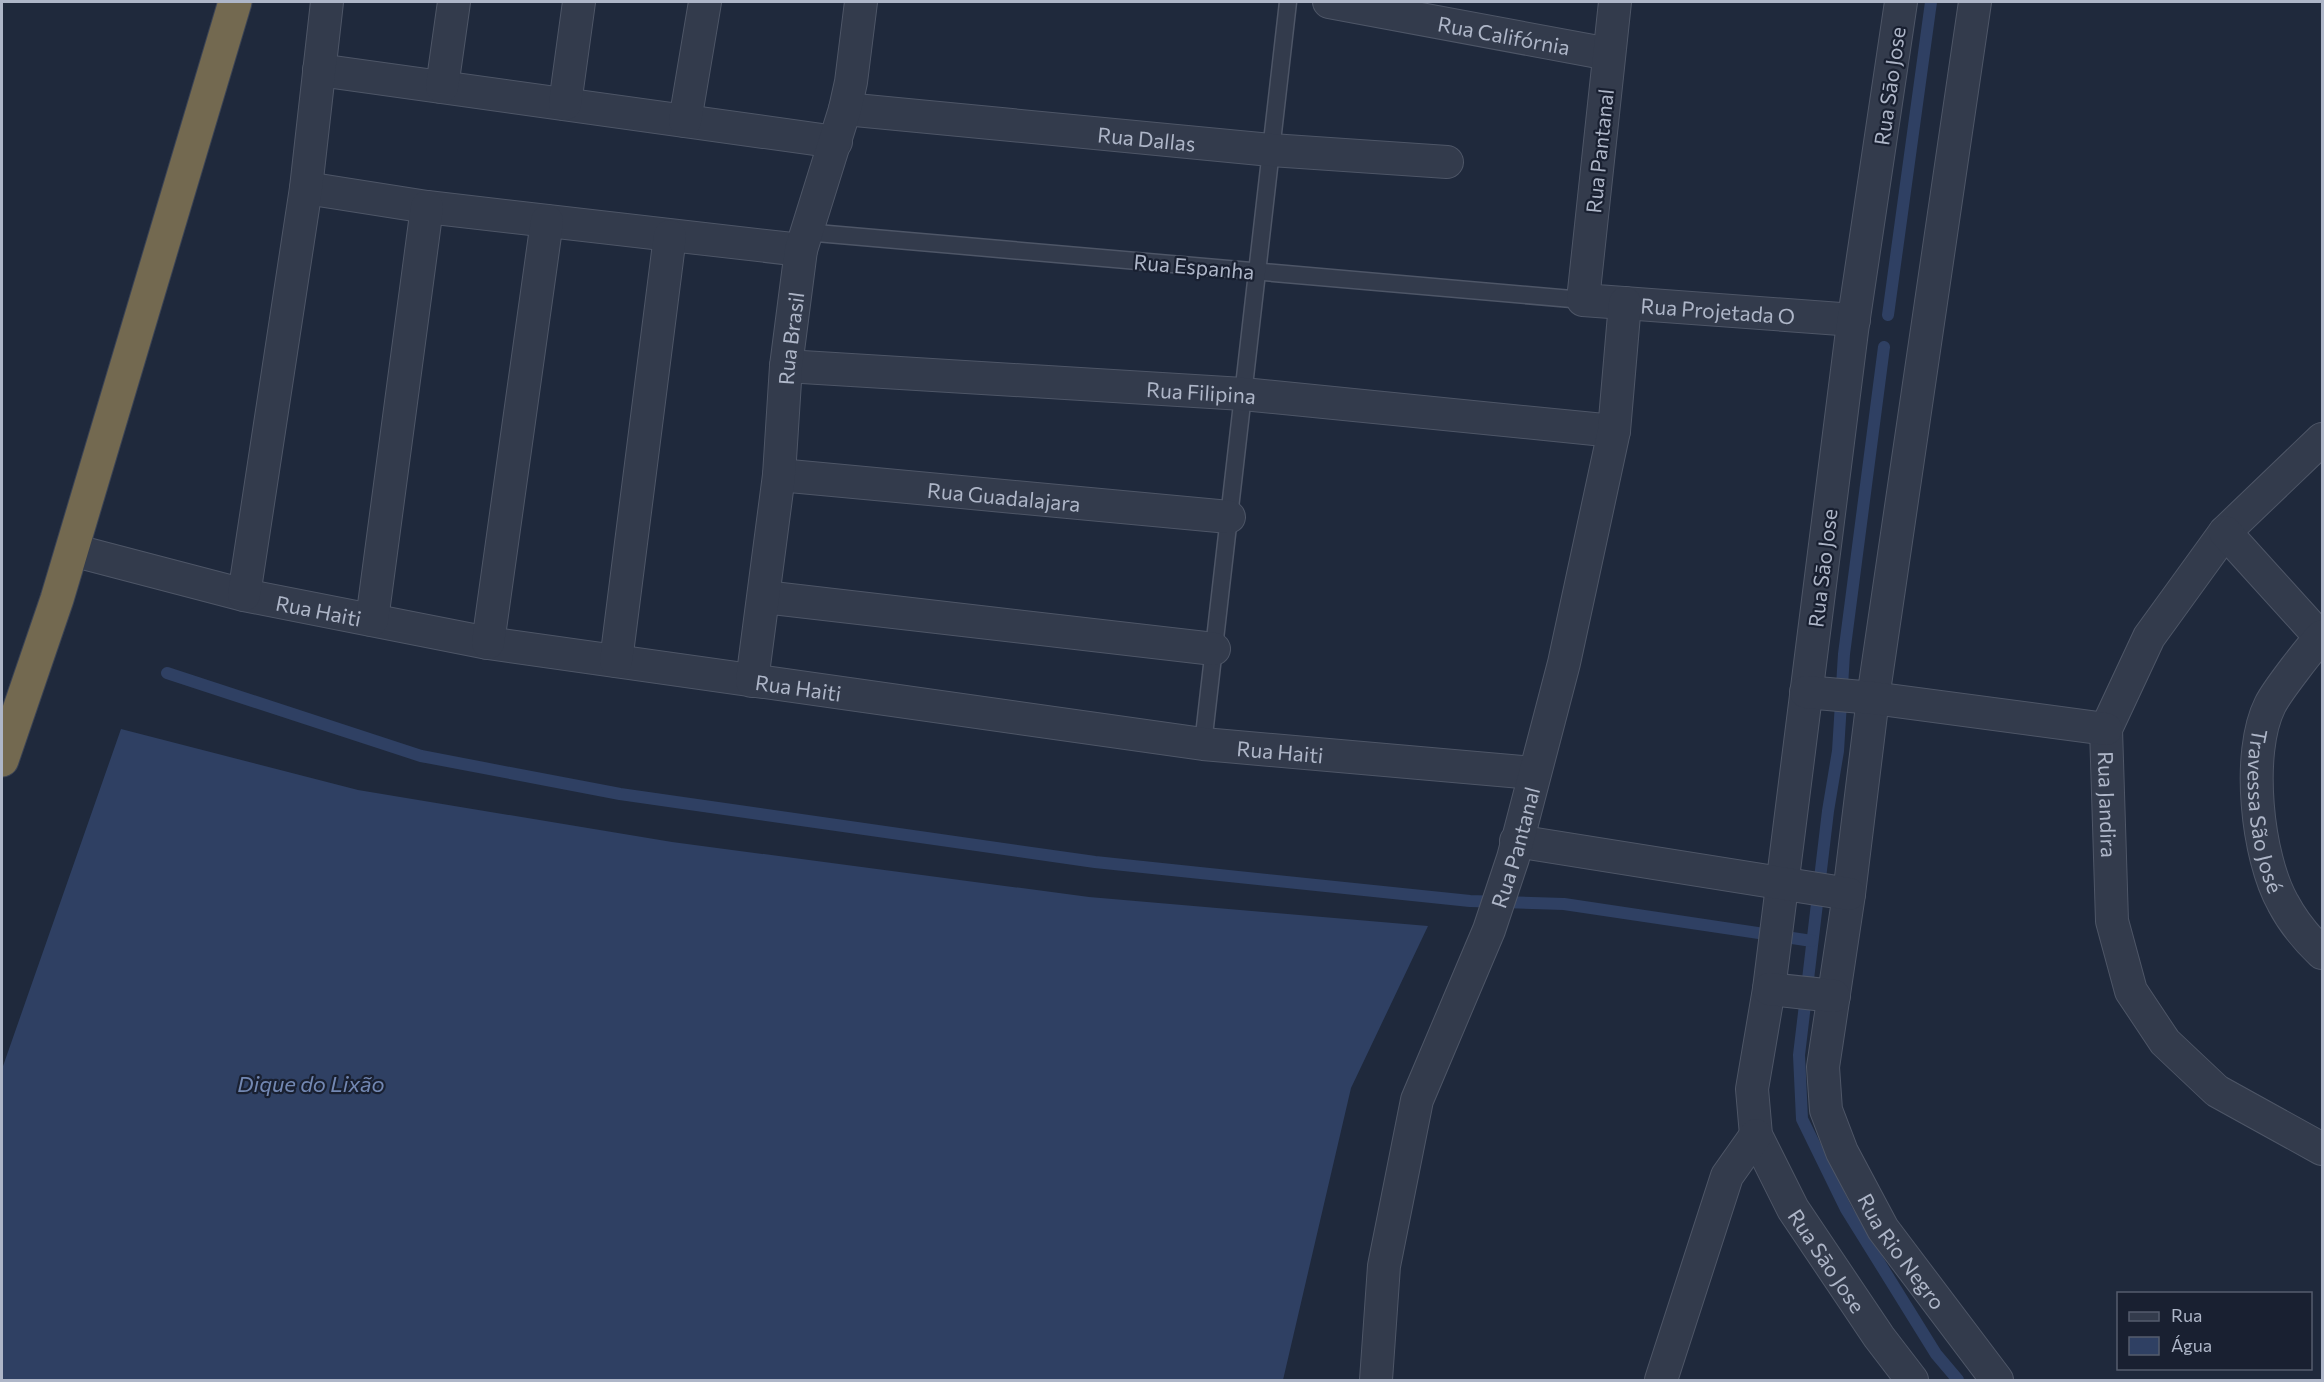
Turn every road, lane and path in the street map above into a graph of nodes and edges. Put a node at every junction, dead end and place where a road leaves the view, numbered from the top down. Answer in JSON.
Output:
{"nodes":[{"id":1,"x":235,"y":2,"type":"edge"},
{"id":2,"x":327,"y":2,"type":"edge"},
{"id":3,"x":454,"y":2,"type":"edge"},
{"id":4,"x":579,"y":2,"type":"edge"},
{"id":5,"x":705,"y":2,"type":"edge"},
{"id":6,"x":861,"y":2,"type":"edge"},
{"id":7,"x":1288,"y":2,"type":"edge"},
{"id":8,"x":1329,"y":2,"type":"edge"},
{"id":9,"x":1615,"y":2,"type":"edge"},
{"id":10,"x":1901,"y":2,"type":"edge"},
{"id":11,"x":1975,"y":2,"type":"edge"},
{"id":12,"x":1609,"y":54,"type":"junction"},
{"id":13,"x":319,"y":70,"type":"junction"},
{"id":14,"x":442,"y":87,"type":"junction"},
{"id":15,"x":565,"y":104,"type":"junction"},
{"id":16,"x":845,"y":109,"type":"junction"},
{"id":17,"x":685,"y":121,"type":"junction"},
{"id":18,"x":836,"y":142,"type":"junction"},
{"id":19,"x":1271,"y":150,"type":"junction"},
{"id":20,"x":1447,"y":162,"type":"dead end"},
{"id":21,"x":306,"y":188,"type":"junction"},
{"id":22,"x":427,"y":207,"type":"junction"},
{"id":23,"x":547,"y":221,"type":"junction"},
{"id":24,"x":670,"y":236,"type":"junction"},
{"id":25,"x":803,"y":241,"type":"junction"},
{"id":26,"x":1257,"y":271,"type":"junction"},
{"id":27,"x":1583,"y":300,"type":"junction"},
{"id":28,"x":1625,"y":303,"type":"junction"},
{"id":29,"x":1854,"y":320,"type":"junction"},
{"id":30,"x":786,"y":366,"type":"junction"},
{"id":31,"x":1243,"y":394,"type":"junction"},
{"id":32,"x":1614,"y":431,"type":"junction"},
{"id":33,"x":2322,"y":439,"type":"edge"},
{"id":34,"x":779,"y":475,"type":"junction"},
{"id":35,"x":1229,"y":517,"type":"junction"},
{"id":36,"x":2225,"y":532,"type":"junction"},
{"id":37,"x":72,"y":550,"type":"junction"},
{"id":38,"x":244,"y":595,"type":"junction"},
{"id":39,"x":764,"y":597,"type":"junction"},
{"id":40,"x":372,"y":620,"type":"junction"},
{"id":41,"x":2322,"y":637,"type":"edge"},
{"id":42,"x":488,"y":643,"type":"junction"},
{"id":43,"x":1214,"y":649,"type":"junction"},
{"id":44,"x":616,"y":661,"type":"junction"},
{"id":45,"x":752,"y":681,"type":"junction"},
{"id":46,"x":1810,"y":693,"type":"junction"},
{"id":47,"x":1869,"y":698,"type":"junction"},
{"id":48,"x":2106,"y":729,"type":"junction"},
{"id":49,"x":1203,"y":744,"type":"junction"},
{"id":50,"x":2,"y":760,"type":"edge"},
{"id":51,"x":1533,"y":773,"type":"junction"},
{"id":52,"x":1514,"y":850,"type":"junction"},
{"id":53,"x":1788,"y":890,"type":"junction"},
{"id":54,"x":1842,"y":893,"type":"junction"},
{"id":55,"x":2322,"y":953,"type":"edge"},
{"id":56,"x":1798,"y":988,"type":"junction"},
{"id":57,"x":1826,"y":1110,"type":"joint"},
{"id":58,"x":1756,"y":1135,"type":"junction"},
{"id":59,"x":2322,"y":1149,"type":"edge"},
{"id":60,"x":1376,"y":1380,"type":"edge"},
{"id":61,"x":1661,"y":1380,"type":"edge"},
{"id":62,"x":1912,"y":1380,"type":"edge"},
{"id":63,"x":1996,"y":1380,"type":"edge"}],
"edges":[{"from":1,"to":37,"type":"highway"},
{"from":2,"to":13,"type":"street"},
{"from":3,"to":14,"type":"street"},
{"from":4,"to":15,"type":"street"},
{"from":5,"to":17,"type":"street"},
{"from":6,"to":16,"type":"street","name":"Rua Brasil"},
{"from":7,"to":19,"type":"lane"},
{"from":8,"to":12,"type":"street","name":"Rua Califórnia"},
{"from":9,"to":12,"type":"street","name":"Rua Pantanal"},
{"from":10,"to":29,"type":"street","name":"Rua Sāo Jose"},
{"from":11,"to":47,"type":"street","name":"Rua Sāo Jose"},
{"from":12,"to":27,"type":"street","name":"Rua Pantanal"},
{"from":13,"to":14,"type":"street"},
{"from":13,"to":21,"type":"street"},
{"from":14,"to":15,"type":"street"},
{"from":15,"to":17,"type":"street"},
{"from":16,"to":18,"type":"street","name":"Rua Brasil"},
{"from":16,"to":19,"type":"street","name":"Rua Dallas"},
{"from":17,"to":18,"type":"street"},
{"from":18,"to":25,"type":"street","name":"Rua Brasil"},
{"from":19,"to":20,"type":"street","name":"Rua Dallas"},
{"from":19,"to":26,"type":"lane"},
{"from":21,"to":22,"type":"street"},
{"from":21,"to":38,"type":"street"},
{"from":22,"to":23,"type":"street"},
{"from":22,"to":40,"type":"street"},
{"from":23,"to":24,"type":"street"},
{"from":23,"to":42,"type":"street"},
{"from":24,"to":25,"type":"street"},
{"from":24,"to":44,"type":"street"},
{"from":25,"to":26,"type":"lane","name":"Rua Espanha"},
{"from":25,"to":30,"type":"street","name":"Rua Brasil"},
{"from":26,"to":27,"type":"lane","name":"Rua Espanha"},
{"from":26,"to":31,"type":"lane"},
{"from":27,"to":28,"type":"street","name":"Rua Projetada O"},
{"from":28,"to":29,"type":"street","name":"Rua Projetada O"},
{"from":28,"to":32,"type":"street","name":"Rua Pantanal"},
{"from":29,"to":46,"type":"street","name":"Rua Sāo Jose"},
{"from":30,"to":31,"type":"street","name":"Rua Filipina"},
{"from":30,"to":34,"type":"street","name":"Rua Brasil"},
{"from":31,"to":32,"type":"street","name":"Rua Filipina"},
{"from":31,"to":35,"type":"lane"},
{"from":32,"to":51,"type":"street","name":"Rua Pantanal"},
{"from":33,"to":36,"type":"street","name":"Rua Jandira"},
{"from":34,"to":35,"type":"street","name":"Rua Guadalajara"},
{"from":34,"to":39,"type":"street","name":"Rua Brasil"},
{"from":35,"to":43,"type":"lane"},
{"from":36,"to":41,"type":"street"},
{"from":36,"to":48,"type":"street","name":"Rua Jandira"},
{"from":37,"to":38,"type":"street","name":"Rua Haiti"},
{"from":37,"to":50,"type":"highway"},
{"from":38,"to":40,"type":"street","name":"Rua Haiti"},
{"from":39,"to":43,"type":"street"},
{"from":39,"to":45,"type":"street","name":"Rua Brasil"},
{"from":40,"to":42,"type":"street","name":"Rua Haiti"},
{"from":41,"to":55,"type":"street","name":"Travessa São José"},
{"from":42,"to":44,"type":"street","name":"Rua Haiti"},
{"from":43,"to":49,"type":"lane"},
{"from":44,"to":45,"type":"street","name":"Rua Haiti"},
{"from":45,"to":49,"type":"street","name":"Rua Haiti"},
{"from":46,"to":47,"type":"street"},
{"from":46,"to":53,"type":"street","name":"Rua Sāo Jose"},
{"from":47,"to":48,"type":"street"},
{"from":47,"to":54,"type":"street","name":"Rua Sāo Jose"},
{"from":48,"to":59,"type":"street","name":"Rua Jandira"},
{"from":49,"to":51,"type":"street","name":"Rua Haiti"},
{"from":51,"to":52,"type":"street","name":"Rua Pantanal"},
{"from":52,"to":53,"type":"street"},
{"from":52,"to":60,"type":"street","name":"Rua Pantanal"},
{"from":53,"to":54,"type":"street"},
{"from":53,"to":56,"type":"street","name":"Rua Sāo Jose"},
{"from":54,"to":56,"type":"street","name":"Rua Sāo Jose"},
{"from":56,"to":57,"type":"street","name":"Rua Sāo Jose"},
{"from":56,"to":58,"type":"street","name":"Rua Sāo Jose"},
{"from":57,"to":63,"type":"street","name":"Rua Rio Negro"},
{"from":58,"to":61,"type":"street"},
{"from":58,"to":62,"type":"street","name":"Rua Sāo Jose"}]}
